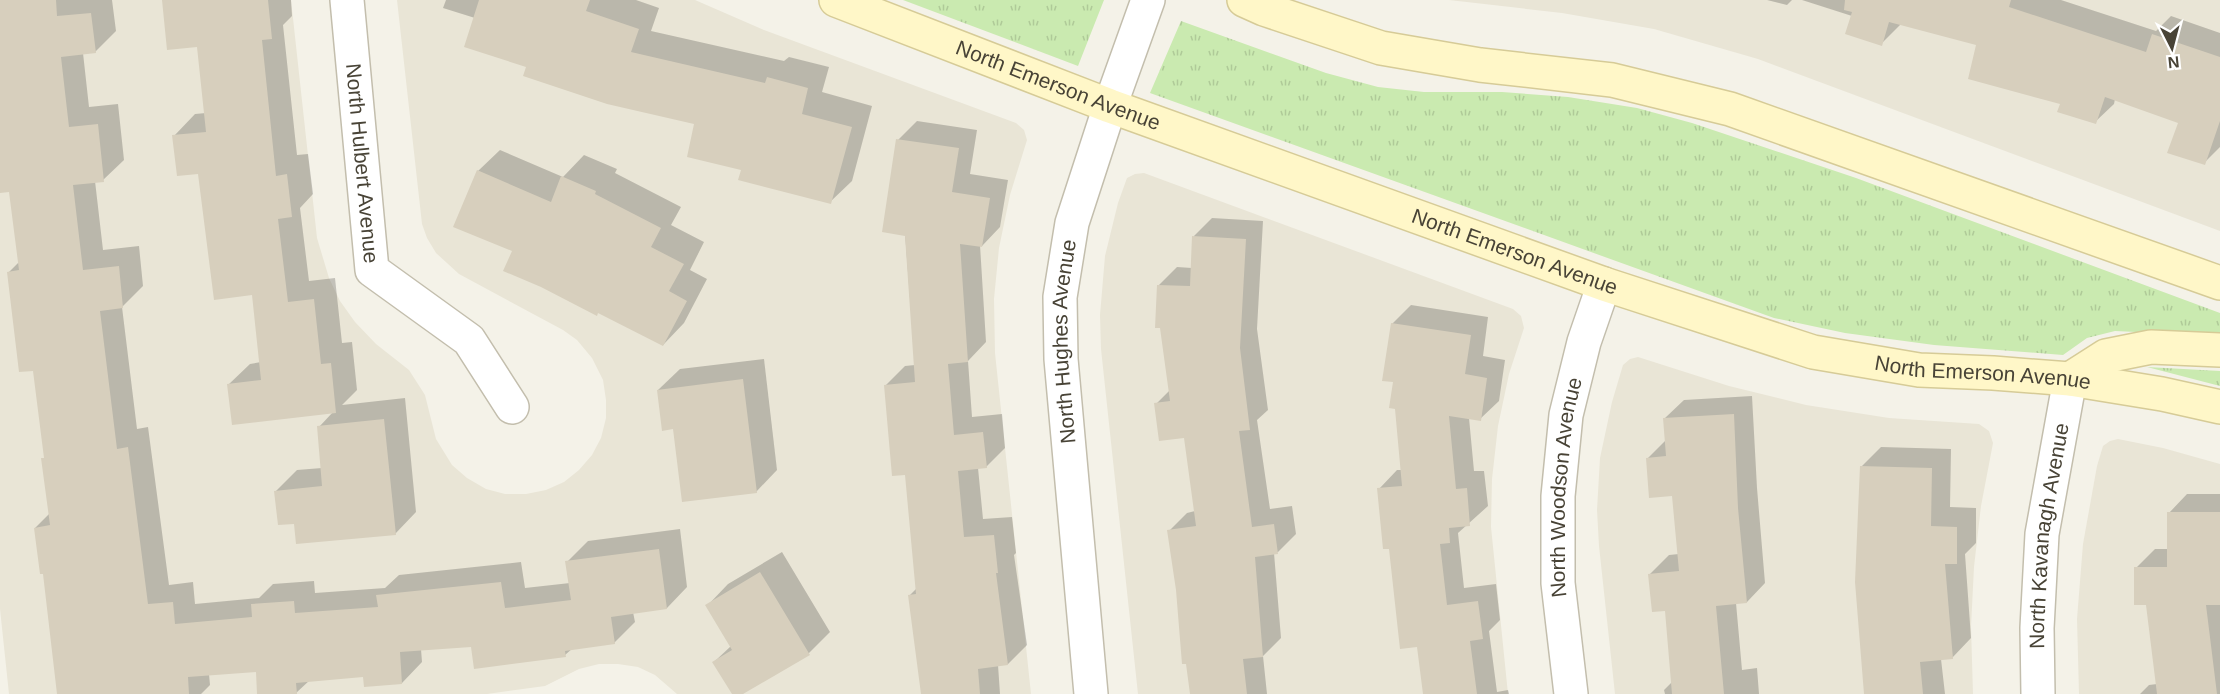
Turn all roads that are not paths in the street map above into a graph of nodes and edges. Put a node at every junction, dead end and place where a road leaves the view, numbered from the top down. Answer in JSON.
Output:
{"nodes":[{"id":1,"x":347,"y":0,"type":"edge"},
{"id":2,"x":836,"y":0,"type":"edge"},
{"id":3,"x":1148,"y":0,"type":"edge"},
{"id":4,"x":1244,"y":0,"type":"edge"},
{"id":5,"x":1110,"y":106,"type":"junction"},
{"id":6,"x":2220,"y":283,"type":"edge"},
{"id":7,"x":1604,"y":284,"type":"junction"},
{"id":8,"x":2220,"y":350,"type":"edge"},
{"id":9,"x":2070,"y":379,"type":"junction"},
{"id":10,"x":512,"y":407,"type":"dead end"},
{"id":11,"x":2220,"y":408,"type":"edge"},
{"id":12,"x":1091,"y":694,"type":"edge"},
{"id":13,"x":1571,"y":694,"type":"edge"},
{"id":14,"x":2038,"y":694,"type":"edge"}],
"edges":[{"from":1,"to":10,"type":"street","name":"North Hulbert Avenue"},
{"from":2,"to":5,"type":"street","name":"North Emerson Avenue"},
{"from":3,"to":5,"type":"street","name":"North Hughes Avenue"},
{"from":4,"to":6,"type":"street"},
{"from":5,"to":7,"type":"street","name":"North Emerson Avenue"},
{"from":5,"to":12,"type":"street","name":"North Hughes Avenue"},
{"from":7,"to":9,"type":"street","name":"North Emerson Avenue"},
{"from":7,"to":13,"type":"street","name":"North Woodson Avenue"},
{"from":8,"to":9,"type":"street"},
{"from":9,"to":11,"type":"street","name":"North Emerson Avenue"},
{"from":9,"to":14,"type":"street","name":"North Kavanagh Avenue"}]}
